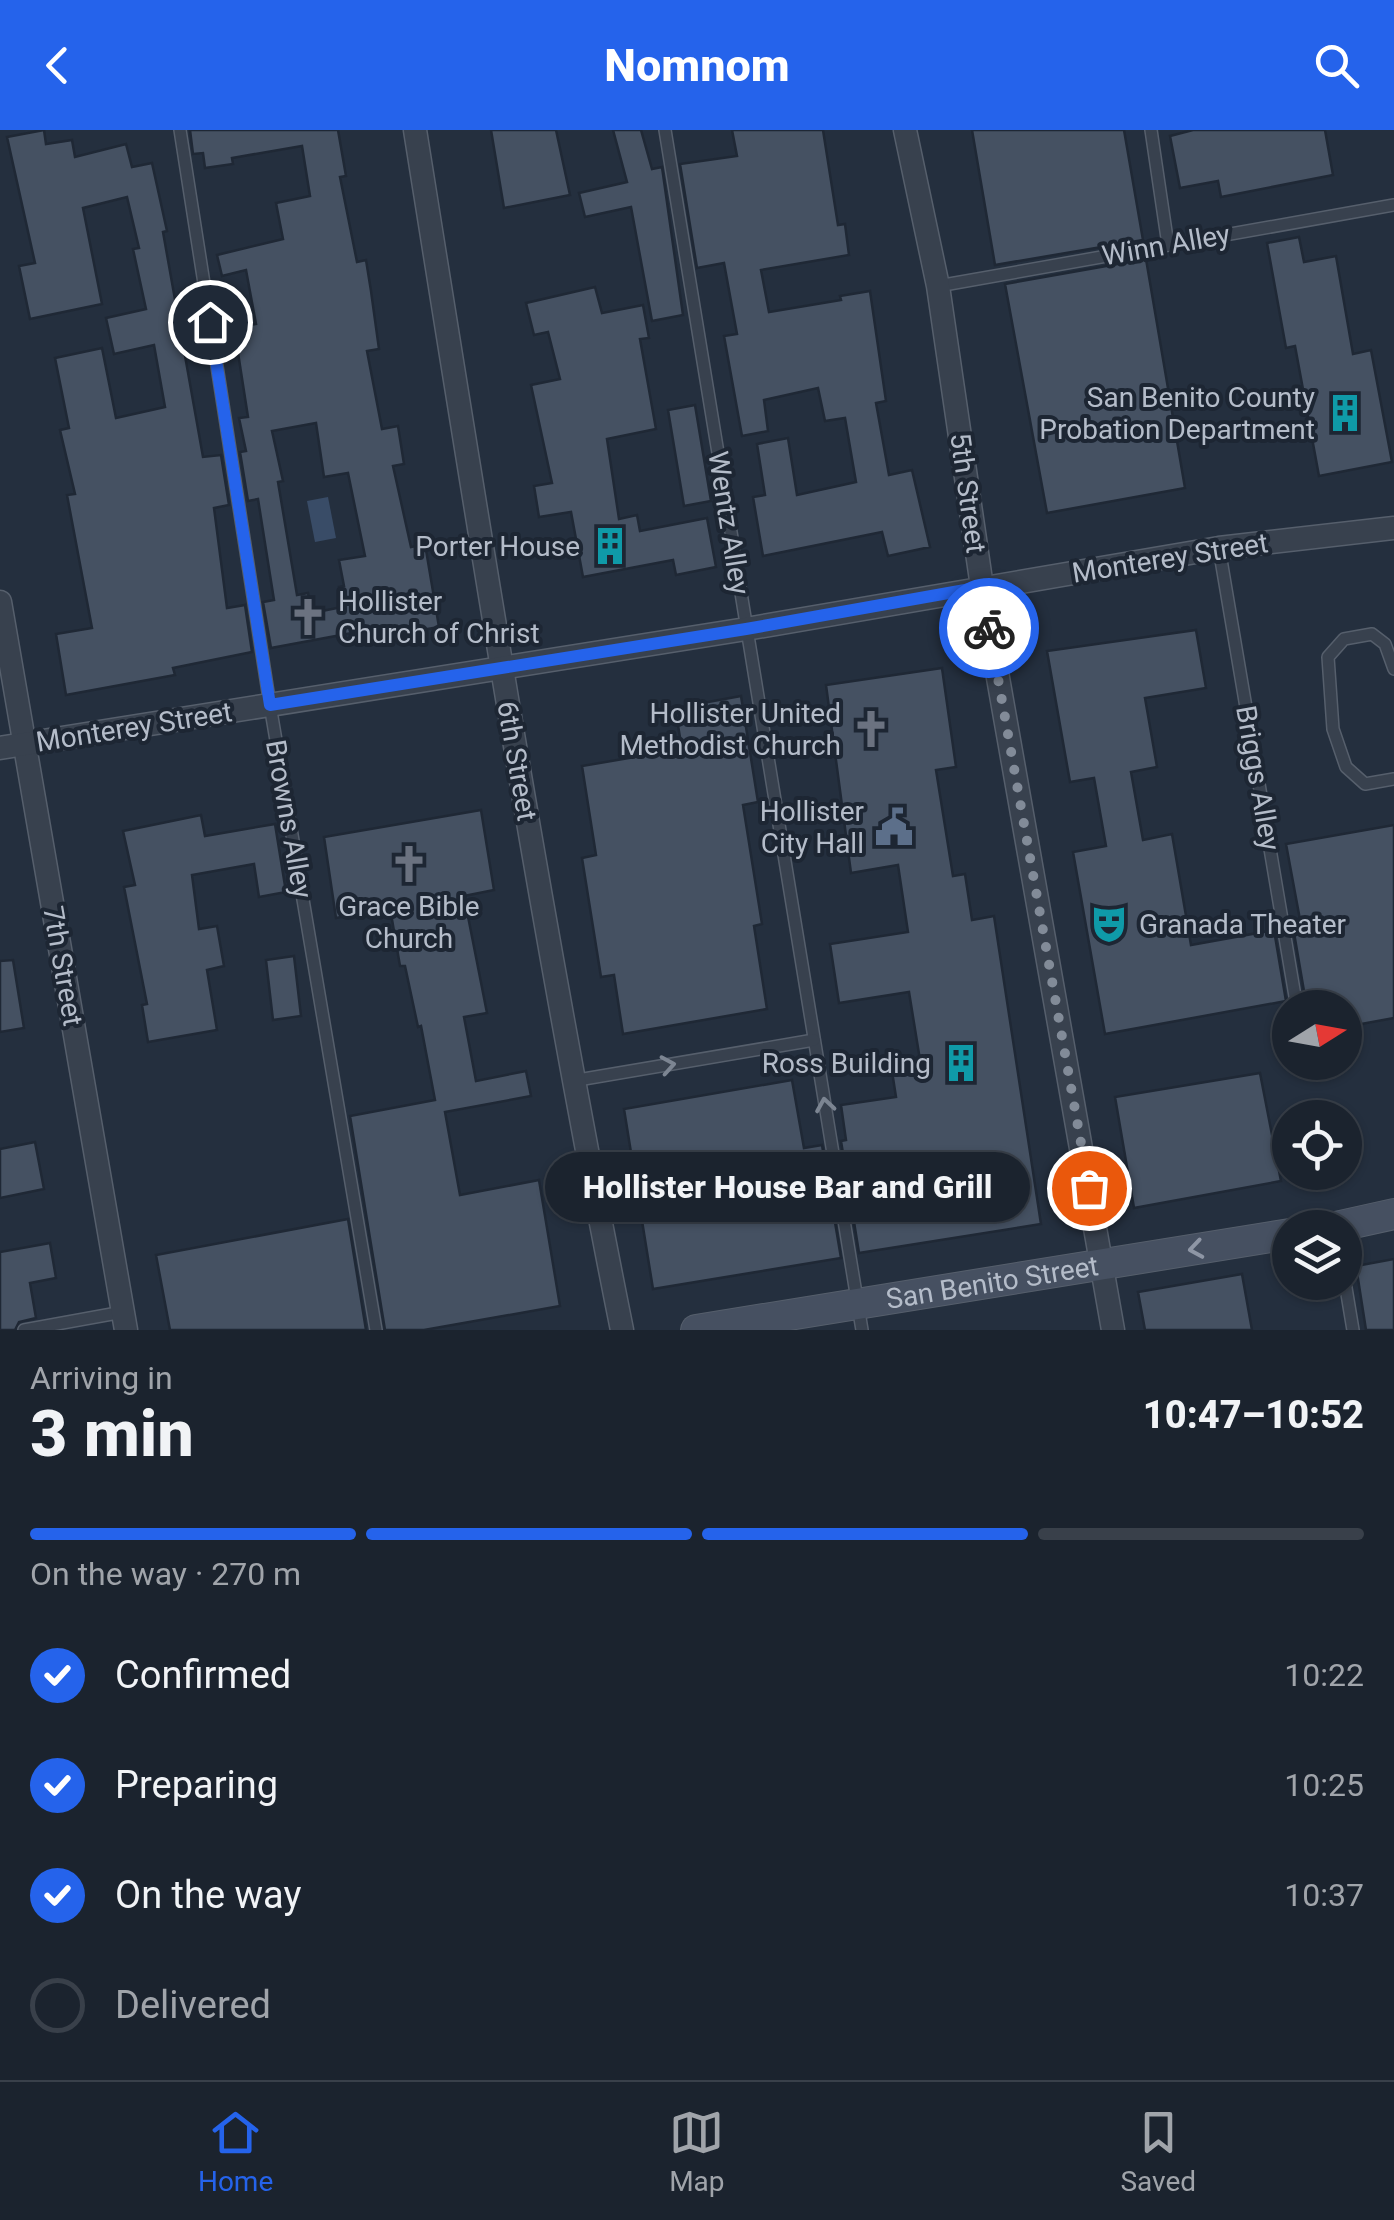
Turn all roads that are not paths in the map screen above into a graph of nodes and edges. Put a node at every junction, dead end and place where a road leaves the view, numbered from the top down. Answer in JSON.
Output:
{"nodes":[{"id":1,"x":180,"y":130,"type":"edge"},
{"id":2,"x":415,"y":130,"type":"edge"},
{"id":3,"x":665,"y":130,"type":"edge"},
{"id":4,"x":906,"y":130,"type":"edge"},
{"id":5,"x":1151,"y":130,"type":"edge"},
{"id":6,"x":1394,"y":205,"type":"edge"},
{"id":7,"x":1168,"y":245,"type":"junction"},
{"id":8,"x":938,"y":286,"type":"junction"},
{"id":9,"x":1394,"y":528,"type":"edge"},
{"id":10,"x":1219,"y":548,"type":"junction"},
{"id":11,"x":982,"y":587,"type":"junction"},
{"id":12,"x":0,"y":602,"type":"edge"},
{"id":13,"x":746,"y":629,"type":"junction"},
{"id":14,"x":1394,"y":668,"type":"edge"},
{"id":15,"x":500,"y":669,"type":"junction"},
{"id":16,"x":270,"y":705,"type":"junction"},
{"id":17,"x":24,"y":744,"type":"junction"},
{"id":18,"x":0,"y":748,"type":"edge"},
{"id":19,"x":1394,"y":779,"type":"edge"},
{"id":20,"x":1295,"y":990,"type":"edge"},
{"id":21,"x":814,"y":1040,"type":"junction"},
{"id":22,"x":572,"y":1082,"type":"junction"},
{"id":23,"x":1394,"y":1214,"type":"edge"},
{"id":24,"x":1362,"y":1221,"type":"edge"},
{"id":25,"x":1272,"y":1237,"type":"edge"},
{"id":26,"x":1103,"y":1264,"type":"junction"},
{"id":27,"x":1347,"y":1300,"type":"edge"},
{"id":28,"x":860,"y":1317,"type":"edge"},
{"id":29,"x":125,"y":1321,"type":"edge"},
{"id":30,"x":24,"y":1330,"type":"edge"},
{"id":31,"x":376,"y":1330,"type":"edge"},
{"id":32,"x":622,"y":1330,"type":"edge"},
{"id":33,"x":696,"y":1330,"type":"edge"},
{"id":34,"x":1113,"y":1330,"type":"edge"},
{"id":35,"x":1353,"y":1330,"type":"edge"}],
"edges":[{"from":1,"to":16,"type":"lane","name":"Browns Alley"},
{"from":2,"to":15,"type":"street","name":"6th Street"},
{"from":3,"to":13,"type":"lane","name":"Wentz Alley"},
{"from":4,"to":8,"type":"street","name":"5th Street"},
{"from":5,"to":7,"type":"lane"},
{"from":6,"to":7,"type":"lane","name":"Winn Alley"},
{"from":7,"to":8,"type":"lane","name":"Winn Alley"},
{"from":8,"to":11,"type":"street","name":"5th Street"},
{"from":9,"to":10,"type":"street","name":"Monterey Street"},
{"from":10,"to":11,"type":"street","name":"Monterey Street"},
{"from":10,"to":20,"type":"lane","name":"Briggs Alley"},
{"from":11,"to":13,"type":"street","name":"Monterey Street"},
{"from":11,"to":26,"type":"street","name":"5th Street"},
{"from":12,"to":17,"type":"street","name":"7th Street"},
{"from":13,"to":15,"type":"street","name":"Monterey Street"},
{"from":13,"to":21,"type":"lane","name":"Wentz Alley"},
{"from":14,"to":19,"type":"lane"},
{"from":15,"to":16,"type":"street","name":"Monterey Street"},
{"from":15,"to":22,"type":"street","name":"6th Street"},
{"from":16,"to":17,"type":"street","name":"Monterey Street"},
{"from":16,"to":31,"type":"lane","name":"Browns Alley"},
{"from":17,"to":18,"type":"street","name":"Monterey Street"},
{"from":17,"to":29,"type":"street","name":"7th Street"},
{"from":22,"to":21,"type":"lane","one_way":true},
{"from":28,"to":21,"type":"lane","name":"Wentz Alley","one_way":true},
{"from":22,"to":32,"type":"street","name":"6th Street"},
{"from":23,"to":24,"type":"main road"},
{"from":25,"to":26,"type":"main road","name":"San Benito Street","one_way":true},
{"from":26,"to":28,"type":"main road","name":"San Benito Street"},
{"from":26,"to":34,"type":"street","name":"5th Street"},
{"from":27,"to":35,"type":"lane"},
{"from":28,"to":33,"type":"main road","name":"San Benito Street"},
{"from":29,"to":30,"type":"lane"}]}
